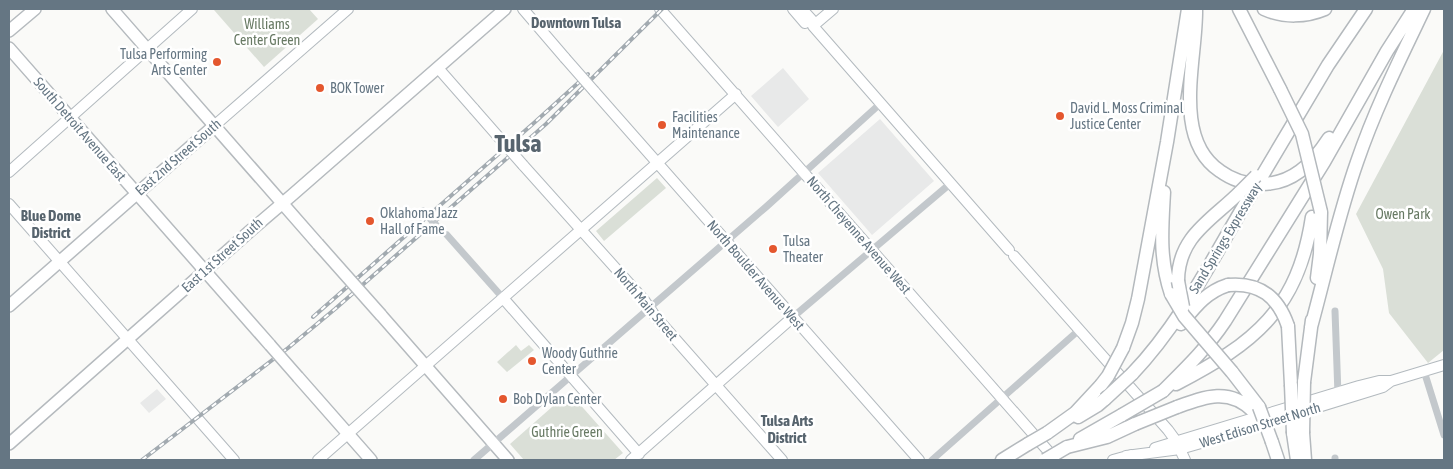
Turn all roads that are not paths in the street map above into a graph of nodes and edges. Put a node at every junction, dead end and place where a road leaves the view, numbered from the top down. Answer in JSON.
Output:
{"nodes":[{"id":1,"x":35,"y":9,"type":"edge"},
{"id":2,"x":112,"y":9,"type":"edge"},
{"id":3,"x":192,"y":9,"type":"edge"},
{"id":4,"x":348,"y":9,"type":"edge"},
{"id":5,"x":505,"y":9,"type":"edge"},
{"id":6,"x":523,"y":9,"type":"edge"},
{"id":7,"x":793,"y":9,"type":"edge"},
{"id":8,"x":802,"y":9,"type":"edge"},
{"id":9,"x":833,"y":9,"type":"edge"},
{"id":10,"x":1188,"y":9,"type":"edge"},
{"id":11,"x":1196,"y":9,"type":"edge"},
{"id":12,"x":1264,"y":9,"type":"edge"},
{"id":13,"x":1366,"y":9,"type":"edge"},
{"id":14,"x":1414,"y":9,"type":"edge"},
{"id":15,"x":1424,"y":9,"type":"edge"},
{"id":16,"x":661,"y":10,"type":"edge"},
{"id":17,"x":1323,"y":10,"type":"edge"},
{"id":18,"x":1241,"y":12,"type":"edge"},
{"id":19,"x":813,"y":26,"type":"junction"},
{"id":20,"x":9,"y":32,"type":"edge"},
{"id":21,"x":9,"y":48,"type":"edge"},
{"id":22,"x":147,"y":49,"type":"junction"},
{"id":23,"x":1387,"y":51,"type":"junction"},
{"id":24,"x":438,"y":68,"type":"junction"},
{"id":25,"x":736,"y":94,"type":"junction"},
{"id":26,"x":881,"y":103,"type":"junction"},
{"id":27,"x":70,"y":118,"type":"junction"},
{"id":28,"x":214,"y":126,"type":"junction"},
{"id":29,"x":1167,"y":142,"type":"junction"},
{"id":30,"x":658,"y":163,"type":"junction"},
{"id":31,"x":9,"y":172,"type":"edge"},
{"id":32,"x":805,"y":172,"type":"junction"},
{"id":33,"x":951,"y":183,"type":"junction"},
{"id":34,"x":1246,"y":193,"type":"junction"},
{"id":35,"x":137,"y":194,"type":"junction"},
{"id":36,"x":282,"y":203,"type":"junction"},
{"id":37,"x":9,"y":204,"type":"edge"},
{"id":38,"x":423,"y":211,"type":"dead end"},
{"id":39,"x":1317,"y":215,"type":"junction"},
{"id":40,"x":436,"y":225,"type":"dead end"},
{"id":41,"x":581,"y":230,"type":"junction"},
{"id":42,"x":447,"y":235,"type":"dead end"},
{"id":43,"x":726,"y":241,"type":"junction"},
{"id":44,"x":872,"y":250,"type":"junction"},
{"id":45,"x":59,"y":262,"type":"junction"},
{"id":46,"x":204,"y":270,"type":"junction"},
{"id":47,"x":503,"y":298,"type":"junction"},
{"id":48,"x":9,"y":306,"type":"edge"},
{"id":49,"x":650,"y":308,"type":"junction"},
{"id":50,"x":1335,"y":311,"type":"dead end"},
{"id":51,"x":793,"y":317,"type":"junction"},
{"id":52,"x":1311,"y":327,"type":"junction"},
{"id":53,"x":1196,"y":329,"type":"junction"},
{"id":54,"x":1080,"y":330,"type":"junction"},
{"id":55,"x":128,"y":340,"type":"junction"},
{"id":56,"x":1444,"y":359,"type":"edge"},
{"id":57,"x":426,"y":366,"type":"junction"},
{"id":58,"x":1441,"y":366,"type":"edge"},
{"id":59,"x":1424,"y":371,"type":"junction"},
{"id":60,"x":1132,"y":374,"type":"junction"},
{"id":61,"x":571,"y":376,"type":"junction"},
{"id":62,"x":1298,"y":383,"type":"junction"},
{"id":63,"x":716,"y":384,"type":"junction"},
{"id":64,"x":1162,"y":391,"type":"junction"},
{"id":65,"x":1338,"y":397,"type":"junction"},
{"id":66,"x":1002,"y":398,"type":"junction"},
{"id":67,"x":1298,"y":433,"type":"junction"},
{"id":68,"x":348,"y":434,"type":"junction"},
{"id":69,"x":1047,"y":434,"type":"junction"},
{"id":70,"x":1444,"y":435,"type":"edge"},
{"id":71,"x":1272,"y":442,"type":"junction"},
{"id":72,"x":9,"y":444,"type":"edge"},
{"id":73,"x":493,"y":444,"type":"junction"},
{"id":74,"x":1178,"y":445,"type":"junction"},
{"id":75,"x":1067,"y":447,"type":"junction"},
{"id":76,"x":638,"y":458,"type":"edge"},
{"id":77,"x":234,"y":460,"type":"edge"},
{"id":78,"x":318,"y":460,"type":"edge"},
{"id":79,"x":371,"y":460,"type":"edge"},
{"id":80,"x":474,"y":460,"type":"edge"},
{"id":81,"x":508,"y":460,"type":"edge"},
{"id":82,"x":782,"y":460,"type":"edge"},
{"id":83,"x":919,"y":460,"type":"edge"},
{"id":84,"x":932,"y":460,"type":"edge"},
{"id":85,"x":1002,"y":460,"type":"edge"},
{"id":86,"x":1044,"y":460,"type":"edge"},
{"id":87,"x":1056,"y":460,"type":"edge"},
{"id":88,"x":1113,"y":460,"type":"edge"},
{"id":89,"x":1185,"y":460,"type":"edge"},
{"id":90,"x":1278,"y":460,"type":"edge"},
{"id":91,"x":1297,"y":460,"type":"edge"},
{"id":92,"x":1305,"y":460,"type":"edge"}],
"edges":[{"from":1,"to":20,"type":"main road"},
{"from":2,"to":22,"type":"main road"},
{"from":3,"to":22,"type":"street"},
{"from":4,"to":28,"type":"street","name":"East 2nd Street South"},
{"from":5,"to":24,"type":"main road","name":"East 1st Street South"},
{"from":6,"to":30,"type":"street","name":"North Boulder Avenue West","bridge":true},
{"from":7,"to":19,"type":"street"},
{"from":8,"to":19,"type":"street"},
{"from":9,"to":19,"type":"street"},
{"from":10,"to":29,"type":"highway"},
{"from":11,"to":23,"type":"highway"},
{"from":12,"to":17,"type":"highway"},
{"from":13,"to":34,"type":"highway","name":"Sand Springs Expressway"},
{"from":14,"to":23,"type":"highway"},
{"from":15,"to":52,"type":"highway"},
{"from":16,"to":25,"type":"street","name":"North Cheyenne Avenue West"},
{"from":18,"to":39,"type":"highway","bridge":true},
{"from":19,"to":26,"type":"street"},
{"from":21,"to":27,"type":"main road","name":"South Detroit Avenue East"},
{"from":22,"to":27,"type":"street"},
{"from":22,"to":28,"type":"main road"},
{"from":23,"to":64,"type":"highway"},
{"from":24,"to":36,"type":"main road","name":"East 1st Street South"},
{"from":24,"to":41,"type":"street","name":"North Main Street","bridge":true},
{"from":25,"to":30,"type":"street"},
{"from":25,"to":32,"type":"street","name":"North Cheyenne Avenue West"},
{"from":26,"to":32,"type":"street"},
{"from":26,"to":33,"type":"street"},
{"from":27,"to":31,"type":"street"},
{"from":27,"to":35,"type":"main road","name":"South Detroit Avenue East"},
{"from":28,"to":35,"type":"main road","name":"East 2nd Street South"},
{"from":28,"to":36,"type":"main road"},
{"from":29,"to":53,"type":"highway","bridge":true},
{"from":29,"to":69,"type":"highway","bridge":true},
{"from":30,"to":41,"type":"street"},
{"from":30,"to":43,"type":"street","name":"North Boulder Avenue West"},
{"from":32,"to":43,"type":"street"},
{"from":32,"to":44,"type":"street","name":"North Cheyenne Avenue West"},
{"from":33,"to":44,"type":"street"},
{"from":33,"to":54,"type":"street"},
{"from":34,"to":53,"type":"highway","bridge":true},
{"from":34,"to":60,"type":"highway","name":"Sand Springs Expressway"},
{"from":35,"to":45,"type":"main road","name":"East 2nd Street South"},
{"from":35,"to":46,"type":"main road","name":"South Detroit Avenue East"},
{"from":36,"to":46,"type":"main road","name":"East 1st Street South"},
{"from":36,"to":57,"type":"main road","bridge":true},
{"from":37,"to":45,"type":"street"},
{"from":38,"to":40,"type":"street","bridge":true},
{"from":39,"to":52,"type":"highway"},
{"from":39,"to":64,"type":"highway"},
{"from":41,"to":47,"type":"street"},
{"from":41,"to":49,"type":"street","name":"North Main Street"},
{"from":42,"to":47,"type":"street"},
{"from":43,"to":49,"type":"street"},
{"from":43,"to":51,"type":"street","name":"North Boulder Avenue West"},
{"from":44,"to":51,"type":"street"},
{"from":44,"to":66,"type":"street","name":"North Cheyenne Avenue West"},
{"from":45,"to":48,"type":"main road","name":"East 2nd Street South"},
{"from":45,"to":55,"type":"street"},
{"from":46,"to":55,"type":"main road","name":"East 1st Street South"},
{"from":46,"to":68,"type":"main road","name":"South Detroit Avenue East","bridge":true},
{"from":47,"to":57,"type":"street"},
{"from":47,"to":61,"type":"street"},
{"from":49,"to":61,"type":"street"},
{"from":49,"to":63,"type":"street","name":"North Main Street"},
{"from":50,"to":65,"type":"street"},
{"from":51,"to":63,"type":"street"},
{"from":51,"to":83,"type":"street","name":"North Boulder Avenue West"},
{"from":52,"to":62,"type":"highway"},
{"from":53,"to":71,"type":"highway","bridge":true},
{"from":54,"to":66,"type":"street"},
{"from":54,"to":74,"type":"street"},
{"from":55,"to":72,"type":"main road","name":"East 1st Street South"},
{"from":55,"to":77,"type":"street"},
{"from":56,"to":58,"type":"street"},
{"from":57,"to":68,"type":"street"},
{"from":57,"to":73,"type":"main road"},
{"from":58,"to":59,"type":"street","name":"West Edison Street North"},
{"from":59,"to":65,"type":"street","name":"West Edison Street North"},
{"from":59,"to":70,"type":"street"},
{"from":60,"to":62,"type":"highway","bridge":true},
{"from":60,"to":69,"type":"highway","name":"Sand Springs Expressway","bridge":true},
{"from":61,"to":73,"type":"street"},
{"from":61,"to":76,"type":"street"},
{"from":62,"to":67,"type":"highway","bridge":true},
{"from":63,"to":76,"type":"street"},
{"from":63,"to":82,"type":"street","name":"North Main Street"},
{"from":64,"to":75,"type":"highway","bridge":true},
{"from":65,"to":74,"type":"street","name":"West Edison Street North"},
{"from":66,"to":84,"type":"street"},
{"from":66,"to":87,"type":"street","name":"North Cheyenne Avenue West"},
{"from":67,"to":91,"type":"highway"},
{"from":67,"to":92,"type":"highway"},
{"from":68,"to":78,"type":"street"},
{"from":68,"to":79,"type":"main road","name":"South Detroit Avenue East"},
{"from":69,"to":85,"type":"highway","bridge":true},
{"from":71,"to":75,"type":"highway","bridge":true},
{"from":71,"to":90,"type":"highway"},
{"from":73,"to":80,"type":"street"},
{"from":73,"to":81,"type":"main road"},
{"from":74,"to":88,"type":"street","name":"West Edison Street North"},
{"from":74,"to":89,"type":"street"},
{"from":75,"to":86,"type":"highway","bridge":true}]}
